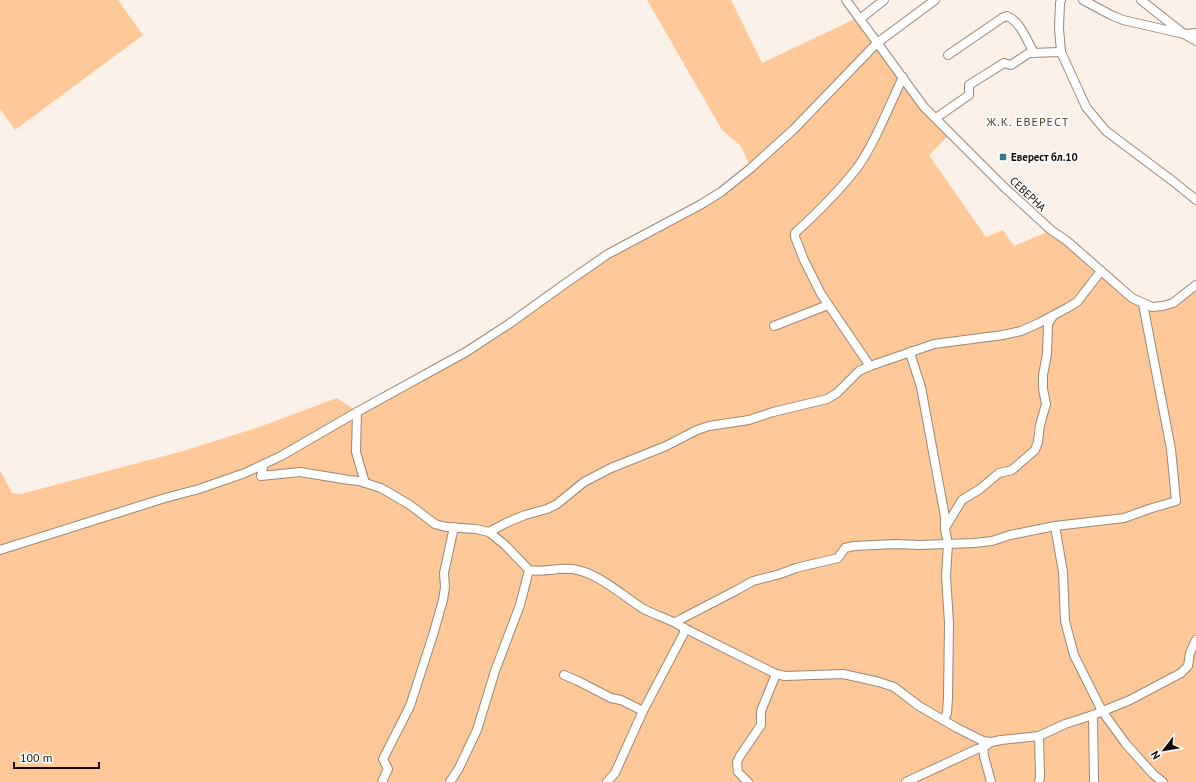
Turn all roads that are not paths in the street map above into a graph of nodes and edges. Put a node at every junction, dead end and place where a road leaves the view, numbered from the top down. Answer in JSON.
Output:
{"nodes":[{"id":1,"x":846,"y":0,"type":"edge"},
{"id":2,"x":884,"y":0,"type":"edge"},
{"id":3,"x":935,"y":0,"type":"edge"},
{"id":4,"x":1062,"y":0,"type":"edge"},
{"id":5,"x":1083,"y":0,"type":"edge"},
{"id":6,"x":1141,"y":0,"type":"edge"},
{"id":7,"x":860,"y":19,"type":"junction"},
{"id":8,"x":1196,"y":33,"type":"edge"},
{"id":9,"x":1184,"y":34,"type":"junction"},
{"id":10,"x":1196,"y":41,"type":"edge"},
{"id":11,"x":877,"y":43,"type":"junction"},
{"id":12,"x":1061,"y":52,"type":"junction"},
{"id":13,"x":1034,"y":53,"type":"junction"},
{"id":14,"x":948,"y":54,"type":"dead end"},
{"id":15,"x":902,"y":77,"type":"junction"},
{"id":16,"x":936,"y":118,"type":"junction"},
{"id":17,"x":1196,"y":200,"type":"edge"},
{"id":18,"x":1101,"y":271,"type":"junction"},
{"id":19,"x":1196,"y":285,"type":"edge"},
{"id":20,"x":1143,"y":304,"type":"junction"},
{"id":21,"x":828,"y":305,"type":"junction"},
{"id":22,"x":1053,"y":316,"type":"junction"},
{"id":23,"x":774,"y":326,"type":"dead end"},
{"id":24,"x":912,"y":351,"type":"junction"},
{"id":25,"x":870,"y":366,"type":"junction"},
{"id":26,"x":357,"y":412,"type":"junction"},
{"id":27,"x":264,"y":464,"type":"junction"},
{"id":28,"x":362,"y":479,"type":"junction"},
{"id":29,"x":1055,"y":526,"type":"junction"},
{"id":30,"x":454,"y":527,"type":"junction"},
{"id":31,"x":945,"y":528,"type":"junction"},
{"id":32,"x":490,"y":532,"type":"junction"},
{"id":33,"x":948,"y":544,"type":"junction"},
{"id":34,"x":0,"y":550,"type":"edge"},
{"id":35,"x":529,"y":570,"type":"junction"},
{"id":36,"x":676,"y":622,"type":"junction"},
{"id":37,"x":684,"y":628,"type":"junction"},
{"id":38,"x":1196,"y":640,"type":"edge"},
{"id":39,"x":776,"y":674,"type":"junction"},
{"id":40,"x":564,"y":675,"type":"dead end"},
{"id":41,"x":643,"y":711,"type":"junction"},
{"id":42,"x":1102,"y":711,"type":"junction"},
{"id":43,"x":1093,"y":715,"type":"junction"},
{"id":44,"x":944,"y":720,"type":"junction"},
{"id":45,"x":1039,"y":736,"type":"junction"},
{"id":46,"x":986,"y":744,"type":"junction"},
{"id":47,"x":382,"y":782,"type":"edge"},
{"id":48,"x":450,"y":782,"type":"edge"},
{"id":49,"x":607,"y":782,"type":"edge"},
{"id":50,"x":748,"y":782,"type":"edge"},
{"id":51,"x":906,"y":782,"type":"edge"},
{"id":52,"x":991,"y":782,"type":"edge"},
{"id":53,"x":1039,"y":782,"type":"edge"},
{"id":54,"x":1094,"y":782,"type":"edge"},
{"id":55,"x":1163,"y":782,"type":"edge"}],
"edges":[{"from":1,"to":7,"type":"street","name":"СЕВЕРНА"},
{"from":2,"to":7,"type":"street"},
{"from":3,"to":11,"type":"street"},
{"from":4,"to":12,"type":"street"},
{"from":5,"to":9,"type":"street"},
{"from":6,"to":9,"type":"street"},
{"from":7,"to":11,"type":"street","name":"СЕВЕРНА"},
{"from":8,"to":9,"type":"street"},
{"from":9,"to":10,"type":"street"},
{"from":11,"to":15,"type":"street","name":"СЕВЕРНА"},
{"from":11,"to":26,"type":"street"},
{"from":12,"to":13,"type":"street"},
{"from":12,"to":17,"type":"street"},
{"from":13,"to":14,"type":"street"},
{"from":13,"to":16,"type":"street"},
{"from":15,"to":16,"type":"street","name":"СЕВЕРНА"},
{"from":15,"to":21,"type":"street"},
{"from":16,"to":18,"type":"street","name":"СЕВЕРНА"},
{"from":18,"to":20,"type":"street","name":"СЕВЕРНА"},
{"from":18,"to":22,"type":"street"},
{"from":19,"to":20,"type":"street","name":"СЕВЕРНА"},
{"from":20,"to":29,"type":"street"},
{"from":21,"to":23,"type":"street"},
{"from":21,"to":25,"type":"street"},
{"from":22,"to":24,"type":"street"},
{"from":22,"to":31,"type":"street"},
{"from":24,"to":25,"type":"street"},
{"from":24,"to":31,"type":"street"},
{"from":25,"to":32,"type":"street"},
{"from":26,"to":27,"type":"street"},
{"from":26,"to":28,"type":"street"},
{"from":27,"to":28,"type":"street"},
{"from":27,"to":34,"type":"street"},
{"from":28,"to":30,"type":"street"},
{"from":29,"to":33,"type":"street"},
{"from":29,"to":42,"type":"street"},
{"from":30,"to":32,"type":"street"},
{"from":30,"to":47,"type":"street"},
{"from":31,"to":33,"type":"street"},
{"from":32,"to":35,"type":"street"},
{"from":33,"to":36,"type":"street"},
{"from":33,"to":44,"type":"street"},
{"from":35,"to":36,"type":"street"},
{"from":35,"to":48,"type":"street"},
{"from":36,"to":37,"type":"street"},
{"from":37,"to":39,"type":"street"},
{"from":37,"to":41,"type":"street"},
{"from":38,"to":42,"type":"street"},
{"from":39,"to":44,"type":"street"},
{"from":39,"to":50,"type":"street"},
{"from":40,"to":41,"type":"street"},
{"from":41,"to":49,"type":"street"},
{"from":42,"to":43,"type":"street"},
{"from":42,"to":55,"type":"street"},
{"from":43,"to":45,"type":"street"},
{"from":43,"to":54,"type":"street"},
{"from":44,"to":46,"type":"street"},
{"from":45,"to":46,"type":"street"},
{"from":45,"to":53,"type":"street"},
{"from":46,"to":51,"type":"street"},
{"from":46,"to":52,"type":"street"}]}
